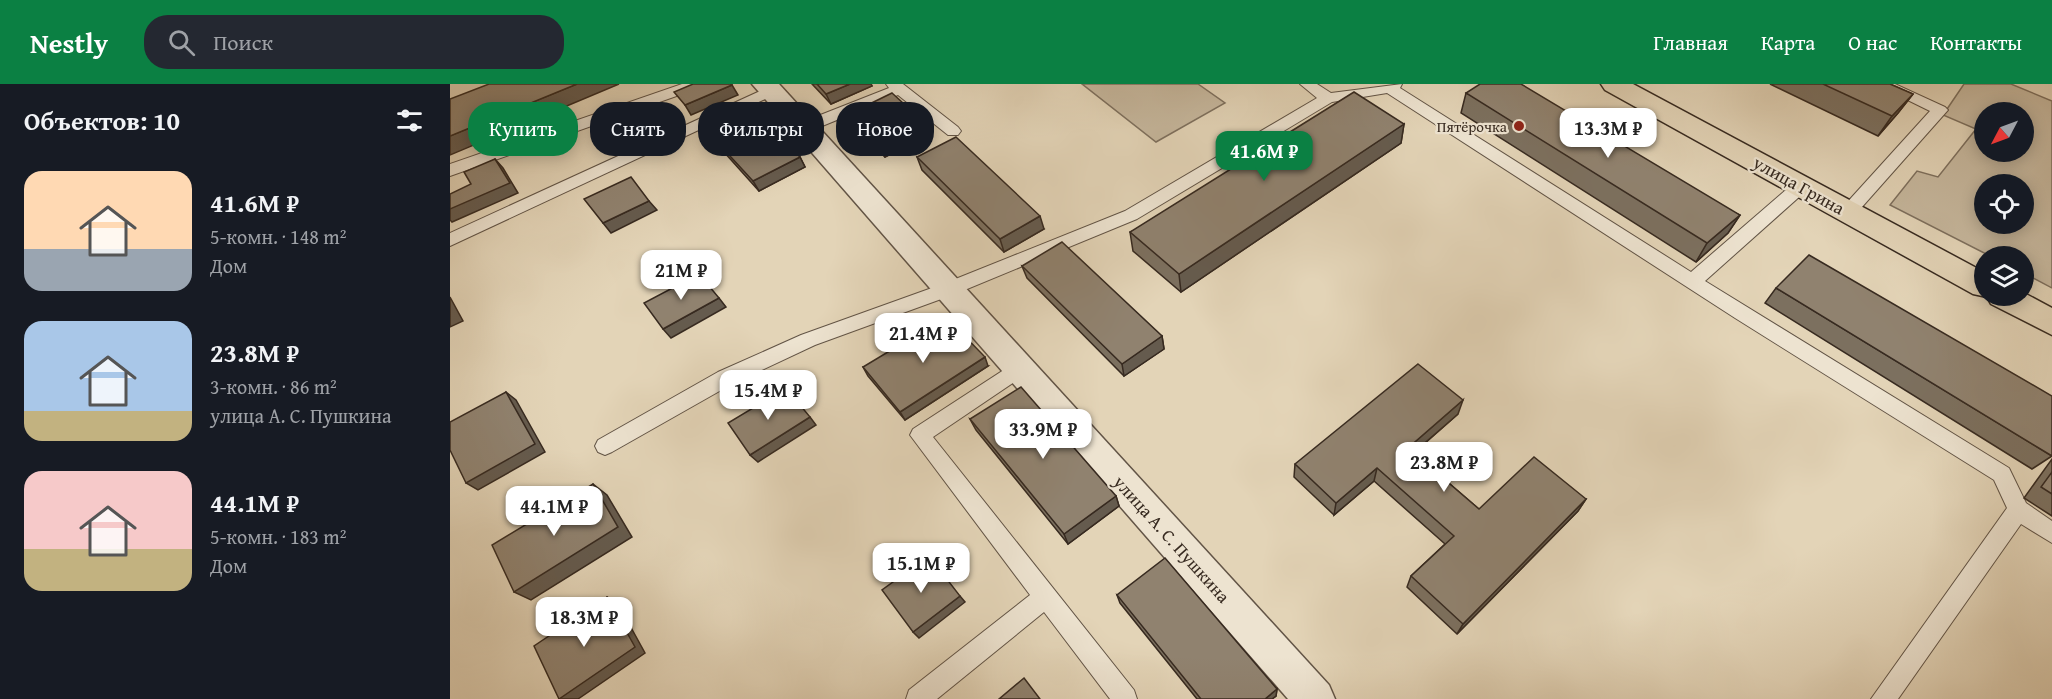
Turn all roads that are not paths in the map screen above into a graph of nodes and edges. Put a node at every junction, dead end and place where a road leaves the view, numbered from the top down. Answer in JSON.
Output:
{"nodes":[{"id":1,"x":698,"y":84,"type":"edge"},
{"id":2,"x":1307,"y":84,"type":"edge"},
{"id":3,"x":1614,"y":84,"type":"edge"},
{"id":4,"x":1882,"y":84,"type":"edge"},
{"id":5,"x":1393,"y":86,"type":"edge"},
{"id":6,"x":895,"y":87,"type":"edge"},
{"id":7,"x":768,"y":88,"type":"edge"},
{"id":8,"x":1328,"y":98,"type":"junction"},
{"id":9,"x":781,"y":102,"type":"edge"},
{"id":10,"x":824,"y":119,"type":"edge"},
{"id":11,"x":953,"y":131,"type":"dead end"},
{"id":12,"x":824,"y":150,"type":"edge"},
{"id":13,"x":450,"y":171,"type":"edge"},
{"id":14,"x":1801,"y":186,"type":"junction"},
{"id":15,"x":1848,"y":212,"type":"junction"},
{"id":16,"x":450,"y":240,"type":"edge"},
{"id":17,"x":1694,"y":280,"type":"junction"},
{"id":18,"x":1974,"y":281,"type":"edge"},
{"id":19,"x":949,"y":289,"type":"junction"},
{"id":20,"x":2021,"y":306,"type":"edge"},
{"id":21,"x":2052,"y":323,"type":"edge"},
{"id":22,"x":1019,"y":368,"type":"junction"},
{"id":23,"x":605,"y":446,"type":"dead end"},
{"id":24,"x":2018,"y":510,"type":"junction"},
{"id":25,"x":2052,"y":533,"type":"edge"},
{"id":26,"x":1045,"y":597,"type":"junction"},
{"id":27,"x":918,"y":699,"type":"edge"},
{"id":28,"x":1125,"y":699,"type":"edge"},
{"id":29,"x":1315,"y":699,"type":"edge"},
{"id":30,"x":1883,"y":699,"type":"edge"}],
"edges":[{"from":1,"to":13,"type":"lane"},
{"from":2,"to":8,"type":"lane"},
{"from":3,"to":14,"type":"highway","name":"улица Грина"},
{"from":4,"to":15,"type":"lane"},
{"from":5,"to":8,"type":"lane"},
{"from":5,"to":17,"type":"lane"},
{"from":6,"to":10,"type":"lane"},
{"from":6,"to":11,"type":"lane"},
{"from":7,"to":9,"type":"street","name":"улица А. С. Пушкина"},
{"from":7,"to":16,"type":"lane"},
{"from":8,"to":19,"type":"lane"},
{"from":12,"to":19,"type":"street","name":"улица А. С. Пушкина"},
{"from":14,"to":15,"type":"highway","name":"улица Грина"},
{"from":14,"to":17,"type":"lane"},
{"from":15,"to":18,"type":"highway","name":"улица Грина"},
{"from":17,"to":24,"type":"lane"},
{"from":19,"to":22,"type":"street","name":"улица А. С. Пушкина"},
{"from":19,"to":23,"type":"lane"},
{"from":20,"to":21,"type":"highway"},
{"from":22,"to":26,"type":"lane"},
{"from":22,"to":29,"type":"street","name":"улица А. С. Пушкина"},
{"from":24,"to":25,"type":"lane"},
{"from":24,"to":30,"type":"lane"},
{"from":26,"to":27,"type":"lane"},
{"from":26,"to":28,"type":"lane"}]}
